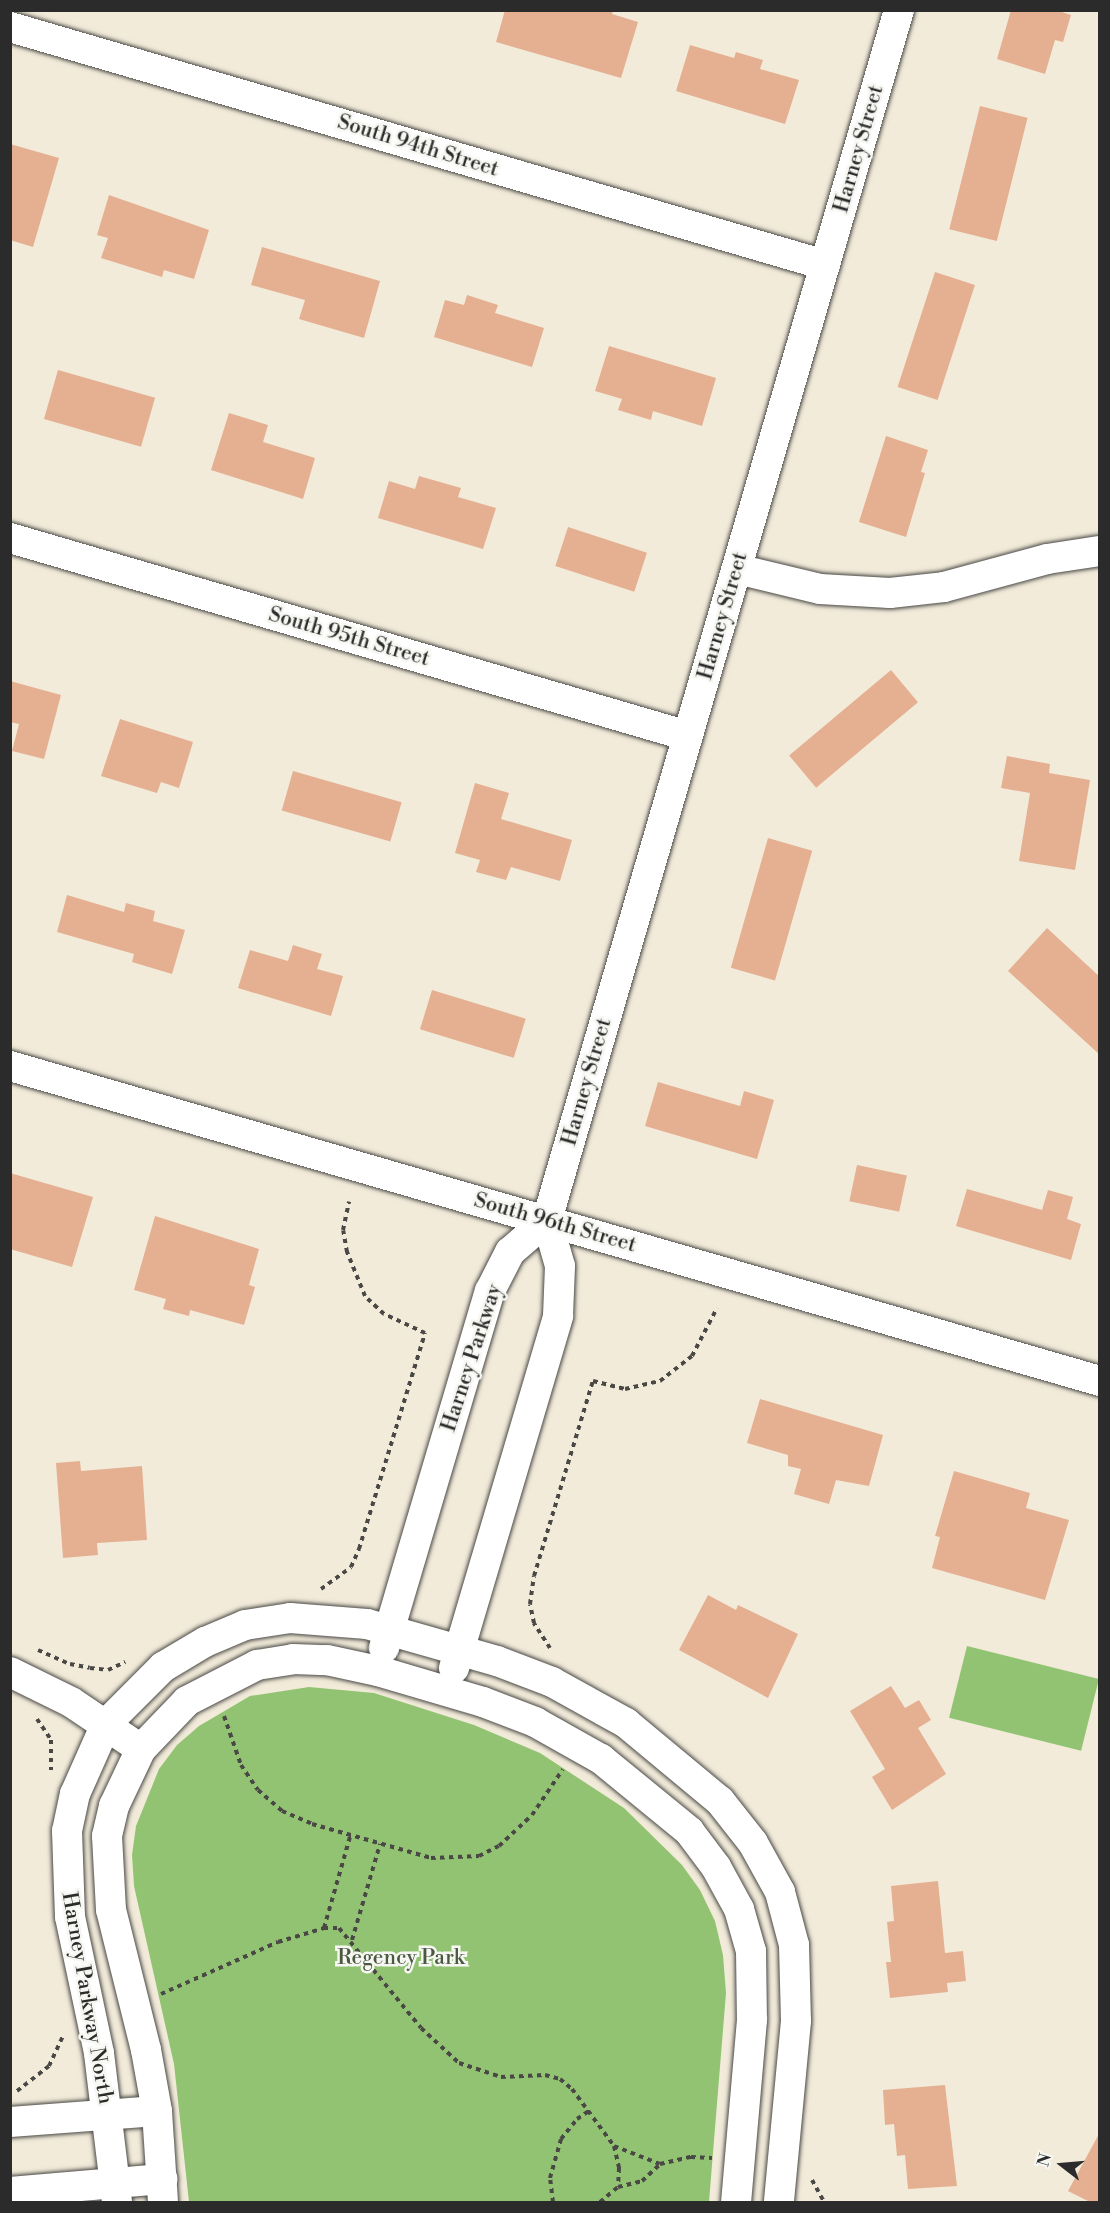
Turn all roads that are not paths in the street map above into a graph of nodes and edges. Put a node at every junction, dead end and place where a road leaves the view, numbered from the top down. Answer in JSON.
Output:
{"nodes":[{"id":1,"x":899,"y":10,"type":"edge"},
{"id":2,"x":10,"y":27,"type":"edge"},
{"id":3,"x":825,"y":265,"type":"junction"},
{"id":4,"x":10,"y":538,"type":"edge"},
{"id":5,"x":1100,"y":551,"type":"edge"},
{"id":6,"x":737,"y":569,"type":"junction"},
{"id":7,"x":688,"y":736,"type":"junction"},
{"id":8,"x":10,"y":1066,"type":"edge"},
{"id":9,"x":547,"y":1220,"type":"junction"},
{"id":10,"x":1100,"y":1381,"type":"edge"},
{"id":11,"x":390,"y":1630,"type":"junction"},
{"id":12,"x":459,"y":1650,"type":"junction"},
{"id":13,"x":378,"y":1671,"type":"junction"},
{"id":14,"x":10,"y":1672,"type":"edge"},
{"id":15,"x":447,"y":1691,"type":"junction"},
{"id":16,"x":106,"y":1724,"type":"junction"},
{"id":17,"x":141,"y":1749,"type":"junction"},
{"id":18,"x":158,"y":2111,"type":"junction"},
{"id":19,"x":108,"y":2114,"type":"junction"},
{"id":20,"x":10,"y":2122,"type":"edge"},
{"id":21,"x":163,"y":2191,"type":"edge"},
{"id":22,"x":10,"y":2192,"type":"edge"},
{"id":23,"x":116,"y":2193,"type":"edge"},
{"id":24,"x":736,"y":2202,"type":"edge"},
{"id":25,"x":779,"y":2202,"type":"edge"}],
"edges":[{"from":1,"to":3,"type":"street","name":"Harney Street"},
{"from":2,"to":3,"type":"street","name":"South 94th Street"},
{"from":3,"to":6,"type":"street","name":"Harney Street"},
{"from":4,"to":7,"type":"street","name":"South 95th Street"},
{"from":5,"to":6,"type":"street"},
{"from":6,"to":7,"type":"street","name":"Harney Street"},
{"from":7,"to":9,"type":"street","name":"Harney Street"},
{"from":8,"to":9,"type":"street","name":"South 96th Street"},
{"from":9,"to":10,"type":"street","name":"South 96th Street"},
{"from":9,"to":11,"type":"street","name":"Harney Parkway"},
{"from":9,"to":12,"type":"street"},
{"from":11,"to":12,"type":"street","name":"Harney Parkway North"},
{"from":11,"to":13,"type":"street","name":"Harney Parkway"},
{"from":11,"to":16,"type":"street","name":"Harney Parkway North"},
{"from":12,"to":15,"type":"street"},
{"from":12,"to":25,"type":"street","name":"Harney Parkway North"},
{"from":13,"to":15,"type":"street","name":"Harney Parkway North"},
{"from":13,"to":17,"type":"street","name":"Harney Parkway North"},
{"from":14,"to":16,"type":"street"},
{"from":15,"to":24,"type":"street","name":"Harney Parkway North"},
{"from":16,"to":17,"type":"street"},
{"from":16,"to":19,"type":"street","name":"Harney Parkway North"},
{"from":17,"to":18,"type":"street","name":"Harney Parkway North"},
{"from":18,"to":19,"type":"street"},
{"from":18,"to":21,"type":"street","name":"Harney Parkway North"},
{"from":19,"to":20,"type":"street"},
{"from":19,"to":23,"type":"street","name":"Harney Parkway North"},
{"from":21,"to":23,"type":"street"},
{"from":22,"to":23,"type":"street"}]}
